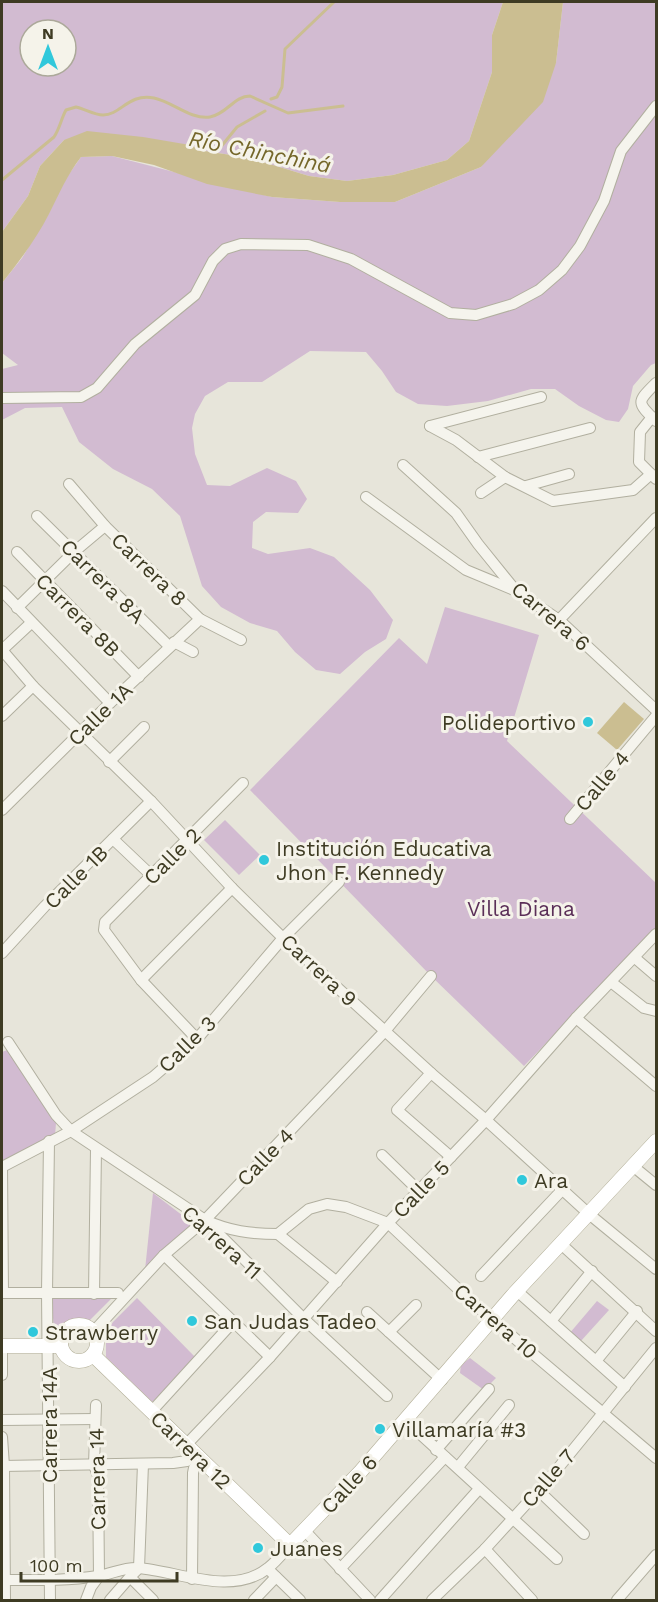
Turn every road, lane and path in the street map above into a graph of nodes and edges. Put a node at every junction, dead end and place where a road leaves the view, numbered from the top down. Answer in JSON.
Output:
{"nodes":[{"id":1,"x":657,"y":106,"type":"edge"},
{"id":2,"x":657,"y":383,"type":"edge"},
{"id":3,"x":541,"y":397,"type":"dead end"},
{"id":4,"x":2,"y":398,"type":"edge"},
{"id":5,"x":654,"y":419,"type":"edge"},
{"id":6,"x":591,"y":428,"type":"dead end"},
{"id":7,"x":478,"y":457,"type":"junction"},
{"id":8,"x":404,"y":465,"type":"dead end"},
{"id":9,"x":569,"y":474,"type":"dead end"},
{"id":10,"x":505,"y":477,"type":"junction"},
{"id":11,"x":654,"y":477,"type":"edge"},
{"id":12,"x":69,"y":484,"type":"dead end"},
{"id":13,"x":526,"y":486,"type":"junction"},
{"id":14,"x":481,"y":493,"type":"dead end"},
{"id":15,"x":366,"y":497,"type":"dead end"},
{"id":16,"x":38,"y":516,"type":"dead end"},
{"id":17,"x":657,"y":518,"type":"edge"},
{"id":18,"x":105,"y":526,"type":"junction"},
{"id":19,"x":17,"y":552,"type":"dead end"},
{"id":20,"x":74,"y":552,"type":"junction"},
{"id":21,"x":45,"y":581,"type":"junction"},
{"id":22,"x":2,"y":591,"type":"edge"},
{"id":23,"x":516,"y":591,"type":"junction"},
{"id":24,"x":17,"y":608,"type":"junction"},
{"id":25,"x":200,"y":619,"type":"junction"},
{"id":26,"x":559,"y":620,"type":"junction"},
{"id":27,"x":31,"y":623,"type":"junction"},
{"id":28,"x":241,"y":640,"type":"dead end"},
{"id":29,"x":172,"y":644,"type":"junction"},
{"id":30,"x":2,"y":650,"type":"edge"},
{"id":31,"x":193,"y":652,"type":"dead end"},
{"id":32,"x":139,"y":677,"type":"junction"},
{"id":33,"x":33,"y":686,"type":"junction"},
{"id":34,"x":110,"y":703,"type":"junction"},
{"id":35,"x":657,"y":710,"type":"edge"},
{"id":36,"x":2,"y":716,"type":"edge"},
{"id":37,"x":657,"y":716,"type":"edge"},
{"id":38,"x":144,"y":727,"type":"dead end"},
{"id":39,"x":81,"y":733,"type":"junction"},
{"id":40,"x":109,"y":762,"type":"junction"},
{"id":41,"x":243,"y":783,"type":"dead end"},
{"id":42,"x":151,"y":801,"type":"junction"},
{"id":43,"x":2,"y":810,"type":"edge"},
{"id":44,"x":570,"y":819,"type":"dead end"},
{"id":45,"x":113,"y":839,"type":"junction"},
{"id":46,"x":188,"y":840,"type":"junction"},
{"id":47,"x":152,"y":876,"type":"junction"},
{"id":48,"x":339,"y":882,"type":"dead end"},
{"id":49,"x":232,"y":888,"type":"junction"},
{"id":50,"x":657,"y":934,"type":"edge"},
{"id":51,"x":283,"y":938,"type":"junction"},
{"id":52,"x":2,"y":953,"type":"edge"},
{"id":53,"x":635,"y":958,"type":"junction"},
{"id":54,"x":431,"y":976,"type":"dead end"},
{"id":55,"x":656,"y":976,"type":"edge"},
{"id":56,"x":141,"y":980,"type":"junction"},
{"id":57,"x":611,"y":981,"type":"junction"},
{"id":58,"x":657,"y":1011,"type":"edge"},
{"id":59,"x":576,"y":1018,"type":"junction"},
{"id":60,"x":385,"y":1031,"type":"junction"},
{"id":61,"x":197,"y":1039,"type":"junction"},
{"id":62,"x":8,"y":1042,"type":"dead end"},
{"id":63,"x":431,"y":1073,"type":"junction"},
{"id":64,"x":657,"y":1086,"type":"edge"},
{"id":65,"x":486,"y":1120,"type":"junction"},
{"id":66,"x":71,"y":1131,"type":"junction"},
{"id":67,"x":49,"y":1141,"type":"junction"},
{"id":68,"x":656,"y":1143,"type":"edge"},
{"id":69,"x":96,"y":1149,"type":"junction"},
{"id":70,"x":382,"y":1155,"type":"dead end"},
{"id":71,"x":451,"y":1157,"type":"junction"},
{"id":72,"x":2,"y":1166,"type":"edge"},
{"id":73,"x":634,"y":1167,"type":"junction"},
{"id":74,"x":657,"y":1185,"type":"edge"},
{"id":75,"x":562,"y":1190,"type":"junction"},
{"id":76,"x":419,"y":1191,"type":"junction"},
{"id":77,"x":589,"y":1214,"type":"junction"},
{"id":78,"x":205,"y":1220,"type":"junction"},
{"id":79,"x":388,"y":1223,"type":"junction"},
{"id":80,"x":278,"y":1234,"type":"junction"},
{"id":81,"x":561,"y":1244,"type":"junction"},
{"id":82,"x":164,"y":1255,"type":"junction"},
{"id":83,"x":654,"y":1262,"type":"edge"},
{"id":84,"x":592,"y":1271,"type":"junction"},
{"id":85,"x":481,"y":1276,"type":"dead end"},
{"id":86,"x":337,"y":1282,"type":"junction"},
{"id":87,"x":517,"y":1292,"type":"junction"},
{"id":88,"x":2,"y":1293,"type":"edge"},
{"id":89,"x":47,"y":1293,"type":"junction"},
{"id":90,"x":118,"y":1293,"type":"dead end"},
{"id":91,"x":94,"y":1294,"type":"junction"},
{"id":92,"x":416,"y":1305,"type":"dead end"},
{"id":93,"x":636,"y":1311,"type":"junction"},
{"id":94,"x":367,"y":1312,"type":"dead end"},
{"id":95,"x":304,"y":1319,"type":"junction"},
{"id":96,"x":492,"y":1319,"type":"junction"},
{"id":97,"x":234,"y":1321,"type":"junction"},
{"id":98,"x":551,"y":1321,"type":"junction"},
{"id":99,"x":94,"y":1331,"type":"junction"},
{"id":100,"x":657,"y":1331,"type":"edge"},
{"id":101,"x":389,"y":1332,"type":"junction"},
{"id":102,"x":54,"y":1346,"type":"junction"},
{"id":103,"x":2,"y":1347,"type":"edge"},
{"id":104,"x":657,"y":1348,"type":"edge"},
{"id":105,"x":93,"y":1355,"type":"junction"},
{"id":106,"x":270,"y":1357,"type":"junction"},
{"id":107,"x":596,"y":1361,"type":"junction"},
{"id":108,"x":2,"y":1375,"type":"edge"},
{"id":109,"x":442,"y":1380,"type":"junction"},
{"id":110,"x":625,"y":1387,"type":"junction"},
{"id":111,"x":489,"y":1389,"type":"dead end"},
{"id":112,"x":387,"y":1396,"type":"dead end"},
{"id":113,"x":96,"y":1405,"type":"dead end"},
{"id":114,"x":509,"y":1406,"type":"dead end"},
{"id":115,"x":151,"y":1412,"type":"junction"},
{"id":116,"x":604,"y":1413,"type":"junction"},
{"id":117,"x":49,"y":1419,"type":"junction"},
{"id":118,"x":95,"y":1419,"type":"junction"},
{"id":119,"x":2,"y":1420,"type":"edge"},
{"id":120,"x":406,"y":1421,"type":"junction"},
{"id":121,"x":2,"y":1437,"type":"edge"},
{"id":122,"x":186,"y":1445,"type":"junction"},
{"id":123,"x":441,"y":1453,"type":"junction"},
{"id":124,"x":199,"y":1458,"type":"junction"},
{"id":125,"x":657,"y":1458,"type":"edge"},
{"id":126,"x":143,"y":1464,"type":"junction"},
{"id":127,"x":94,"y":1465,"type":"junction"},
{"id":128,"x":3,"y":1466,"type":"edge"},
{"id":129,"x":48,"y":1466,"type":"junction"},
{"id":130,"x":458,"y":1467,"type":"junction"},
{"id":131,"x":479,"y":1489,"type":"junction"},
{"id":132,"x":538,"y":1490,"type":"junction"},
{"id":133,"x":512,"y":1520,"type":"junction"},
{"id":134,"x":305,"y":1531,"type":"junction"},
{"id":135,"x":584,"y":1534,"type":"dead end"},
{"id":136,"x":290,"y":1545,"type":"junction"},
{"id":137,"x":485,"y":1549,"type":"junction"},
{"id":138,"x":657,"y":1555,"type":"edge"},
{"id":139,"x":557,"y":1559,"type":"dead end"},
{"id":140,"x":465,"y":1567,"type":"junction"},
{"id":141,"x":138,"y":1568,"type":"junction"},
{"id":142,"x":268,"y":1569,"type":"junction"},
{"id":143,"x":340,"y":1569,"type":"junction"},
{"id":144,"x":99,"y":1576,"type":"junction"},
{"id":145,"x":130,"y":1577,"type":"junction"},
{"id":146,"x":276,"y":1577,"type":"junction"},
{"id":147,"x":3,"y":1580,"type":"edge"},
{"id":148,"x":50,"y":1580,"type":"junction"},
{"id":149,"x":192,"y":1580,"type":"junction"},
{"id":150,"x":91,"y":1587,"type":"junction"},
{"id":151,"x":5,"y":1600,"type":"edge"},
{"id":152,"x":50,"y":1600,"type":"edge"},
{"id":153,"x":86,"y":1600,"type":"edge"},
{"id":154,"x":94,"y":1600,"type":"edge"},
{"id":155,"x":110,"y":1600,"type":"edge"},
{"id":156,"x":153,"y":1600,"type":"edge"},
{"id":157,"x":254,"y":1600,"type":"edge"},
{"id":158,"x":300,"y":1600,"type":"edge"},
{"id":159,"x":370,"y":1600,"type":"edge"},
{"id":160,"x":380,"y":1600,"type":"edge"},
{"id":161,"x":432,"y":1600,"type":"edge"},
{"id":162,"x":443,"y":1600,"type":"edge"},
{"id":163,"x":531,"y":1600,"type":"edge"},
{"id":164,"x":617,"y":1600,"type":"edge"}],
"edges":[{"from":1,"to":4,"type":"street"},
{"from":2,"to":5,"type":"street"},
{"from":3,"to":7,"type":"street"},
{"from":5,"to":11,"type":"street"},
{"from":6,"to":7,"type":"street"},
{"from":7,"to":10,"type":"street"},
{"from":8,"to":23,"type":"street","name":"Carrera 6"},
{"from":9,"to":13,"type":"street"},
{"from":10,"to":13,"type":"street"},
{"from":10,"to":14,"type":"street"},
{"from":11,"to":13,"type":"street"},
{"from":12,"to":18,"type":"street","name":"Carrera 8"},
{"from":15,"to":23,"type":"street"},
{"from":16,"to":20,"type":"street","name":"Carrera 8A"},
{"from":17,"to":26,"type":"street"},
{"from":18,"to":20,"type":"street"},
{"from":18,"to":25,"type":"street","name":"Carrera 8"},
{"from":19,"to":21,"type":"street","name":"Carrera 8B"},
{"from":20,"to":21,"type":"street"},
{"from":20,"to":29,"type":"street","name":"Carrera 8A"},
{"from":21,"to":24,"type":"street"},
{"from":21,"to":32,"type":"street","name":"Carrera 8B"},
{"from":22,"to":24,"type":"street"},
{"from":23,"to":26,"type":"street","name":"Carrera 6"},
{"from":24,"to":27,"type":"street"},
{"from":25,"to":28,"type":"street","name":"Carrera 8"},
{"from":25,"to":29,"type":"street","name":"Calle 1A"},
{"from":26,"to":35,"type":"street","name":"Carrera 6"},
{"from":27,"to":30,"type":"street"},
{"from":27,"to":34,"type":"street"},
{"from":29,"to":31,"type":"street","name":"Carrera 8A"},
{"from":29,"to":32,"type":"street","name":"Calle 1A"},
{"from":30,"to":33,"type":"street","name":"Carrera 9"},
{"from":32,"to":34,"type":"street","name":"Calle 1A"},
{"from":33,"to":36,"type":"street"},
{"from":33,"to":39,"type":"street","name":"Carrera 9"},
{"from":34,"to":39,"type":"street","name":"Calle 1A"},
{"from":37,"to":44,"type":"street","name":"Calle 4"},
{"from":38,"to":40,"type":"street"},
{"from":39,"to":40,"type":"street","name":"Carrera 9"},
{"from":39,"to":43,"type":"street","name":"Calle 1A"},
{"from":40,"to":42,"type":"street","name":"Carrera 9"},
{"from":41,"to":46,"type":"street","name":"Calle 2"},
{"from":42,"to":45,"type":"street","name":"Calle 1B"},
{"from":42,"to":46,"type":"street","name":"Carrera 9"},
{"from":45,"to":47,"type":"street"},
{"from":45,"to":52,"type":"street","name":"Calle 1B"},
{"from":46,"to":47,"type":"street","name":"Calle 2"},
{"from":46,"to":49,"type":"street","name":"Carrera 9"},
{"from":47,"to":56,"type":"street","name":"Calle 2"},
{"from":48,"to":51,"type":"street","name":"Calle 3"},
{"from":49,"to":51,"type":"street","name":"Carrera 9"},
{"from":49,"to":56,"type":"street"},
{"from":50,"to":53,"type":"street","name":"Calle 5"},
{"from":51,"to":60,"type":"street","name":"Carrera 9"},
{"from":51,"to":61,"type":"street","name":"Calle 3"},
{"from":53,"to":55,"type":"street"},
{"from":53,"to":57,"type":"street","name":"Calle 5"},
{"from":54,"to":60,"type":"street","name":"Calle 4"},
{"from":56,"to":61,"type":"street"},
{"from":57,"to":58,"type":"street"},
{"from":57,"to":59,"type":"street","name":"Calle 5"},
{"from":59,"to":64,"type":"street"},
{"from":59,"to":65,"type":"street","name":"Calle 5"},
{"from":60,"to":63,"type":"street","name":"Carrera 9"},
{"from":60,"to":78,"type":"street","name":"Calle 4"},
{"from":61,"to":66,"type":"street","name":"Calle 3"},
{"from":62,"to":66,"type":"street","name":"Carrera 11"},
{"from":63,"to":65,"type":"street","name":"Carrera 9"},
{"from":63,"to":71,"type":"street"},
{"from":65,"to":71,"type":"street","name":"Calle 5"},
{"from":65,"to":75,"type":"street","name":"Carrera 9"},
{"from":66,"to":67,"type":"street","name":"Calle 3"},
{"from":66,"to":69,"type":"street","name":"Carrera 11"},
{"from":67,"to":72,"type":"street","name":"Calle 3"},
{"from":67,"to":89,"type":"street","name":"Carrera 14A"},
{"from":68,"to":73,"type":"main road","name":"Calle 6"},
{"from":69,"to":78,"type":"street","name":"Carrera 11"},
{"from":69,"to":91,"type":"street"},
{"from":70,"to":76,"type":"street"},
{"from":71,"to":76,"type":"street","name":"Calle 5"},
{"from":72,"to":88,"type":"street"},
{"from":73,"to":74,"type":"street"},
{"from":73,"to":77,"type":"main road","name":"Calle 6"},
{"from":75,"to":77,"type":"street","name":"Carrera 9"},
{"from":75,"to":85,"type":"street"},
{"from":76,"to":79,"type":"street","name":"Calle 5"},
{"from":77,"to":81,"type":"main road","name":"Calle 6"},
{"from":77,"to":83,"type":"street","name":"Carrera 9"},
{"from":78,"to":80,"type":"street"},
{"from":78,"to":82,"type":"street","name":"Calle 4"},
{"from":78,"to":95,"type":"street","name":"Carrera 11"},
{"from":79,"to":80,"type":"street","name":"Carrera 10"},
{"from":79,"to":86,"type":"street","name":"Calle 5"},
{"from":79,"to":96,"type":"street","name":"Carrera 10"},
{"from":80,"to":86,"type":"street"},
{"from":81,"to":84,"type":"street"},
{"from":81,"to":87,"type":"main road","name":"Calle 6"},
{"from":82,"to":97,"type":"street"},
{"from":82,"to":99,"type":"street","name":"Calle 4"},
{"from":84,"to":93,"type":"street"},
{"from":84,"to":98,"type":"street"},
{"from":86,"to":95,"type":"street","name":"Calle 5"},
{"from":87,"to":96,"type":"main road","name":"Calle 6"},
{"from":87,"to":98,"type":"street"},
{"from":88,"to":89,"type":"street"},
{"from":89,"to":91,"type":"street"},
{"from":89,"to":102,"type":"street","name":"Carrera 14A"},
{"from":90,"to":91,"type":"street"},
{"from":92,"to":101,"type":"street"},
{"from":93,"to":100,"type":"street"},
{"from":93,"to":107,"type":"street"},
{"from":94,"to":101,"type":"street"},
{"from":95,"to":106,"type":"street","name":"Calle 5"},
{"from":95,"to":112,"type":"street","name":"Carrera 11"},
{"from":96,"to":109,"type":"main road","name":"Calle 6"},
{"from":96,"to":116,"type":"street","name":"Carrera 10"},
{"from":97,"to":106,"type":"street"},
{"from":97,"to":115,"type":"street"},
{"from":98,"to":107,"type":"street"},
{"from":99,"to":102,"type":"main road"},
{"from":99,"to":105,"type":"main road"},
{"from":101,"to":109,"type":"street"},
{"from":102,"to":103,"type":"main road"},
{"from":102,"to":105,"type":"main road"},
{"from":102,"to":117,"type":"street","name":"Carrera 14A"},
{"from":103,"to":108,"type":"street"},
{"from":104,"to":110,"type":"street","name":"Calle 7"},
{"from":105,"to":115,"type":"main road","name":"Carrera 12"},
{"from":106,"to":122,"type":"street","name":"Calle 5"},
{"from":107,"to":110,"type":"street"},
{"from":109,"to":120,"type":"main road","name":"Calle 6"},
{"from":110,"to":116,"type":"street","name":"Calle 7"},
{"from":111,"to":123,"type":"street"},
{"from":113,"to":118,"type":"street","name":"Carrera 14"},
{"from":114,"to":130,"type":"street"},
{"from":115,"to":122,"type":"main road","name":"Carrera 12"},
{"from":116,"to":125,"type":"street","name":"Carrera 10"},
{"from":116,"to":132,"type":"street","name":"Calle 7"},
{"from":117,"to":118,"type":"street"},
{"from":117,"to":119,"type":"street"},
{"from":117,"to":129,"type":"street","name":"Carrera 14A"},
{"from":118,"to":127,"type":"street","name":"Carrera 14"},
{"from":120,"to":123,"type":"street"},
{"from":120,"to":134,"type":"main road","name":"Calle 6"},
{"from":121,"to":128,"type":"street"},
{"from":122,"to":124,"type":"main road","name":"Carrera 12"},
{"from":123,"to":130,"type":"street"},
{"from":123,"to":143,"type":"street"},
{"from":124,"to":126,"type":"street"},
{"from":124,"to":136,"type":"main road","name":"Carrera 12"},
{"from":124,"to":149,"type":"street"},
{"from":126,"to":127,"type":"street"},
{"from":126,"to":141,"type":"street"},
{"from":127,"to":129,"type":"street"},
{"from":127,"to":144,"type":"street","name":"Carrera 14"},
{"from":128,"to":129,"type":"street"},
{"from":128,"to":147,"type":"street"},
{"from":129,"to":148,"type":"street","name":"Carrera 14A"},
{"from":130,"to":131,"type":"street"},
{"from":131,"to":133,"type":"street"},
{"from":131,"to":160,"type":"street"},
{"from":132,"to":133,"type":"street","name":"Calle 7"},
{"from":132,"to":135,"type":"street"},
{"from":133,"to":137,"type":"street","name":"Calle 7"},
{"from":133,"to":139,"type":"street"},
{"from":134,"to":136,"type":"main road","name":"Calle 6"},
{"from":134,"to":143,"type":"street"},
{"from":136,"to":142,"type":"street","name":"Calle 6"},
{"from":137,"to":140,"type":"street","name":"Calle 7"},
{"from":137,"to":163,"type":"street"},
{"from":138,"to":164,"type":"street"},
{"from":140,"to":161,"type":"street","name":"Calle 7"},
{"from":140,"to":162,"type":"street"},
{"from":141,"to":144,"type":"street","name":"Calle 6"},
{"from":141,"to":145,"type":"street"},
{"from":141,"to":149,"type":"street","name":"Calle 6"},
{"from":142,"to":146,"type":"street"},
{"from":142,"to":149,"type":"street","name":"Calle 6"},
{"from":143,"to":159,"type":"street"},
{"from":144,"to":148,"type":"street","name":"Calle 6"},
{"from":144,"to":150,"type":"street"},
{"from":145,"to":155,"type":"street"},
{"from":145,"to":156,"type":"street"},
{"from":146,"to":157,"type":"street"},
{"from":146,"to":158,"type":"street"},
{"from":147,"to":148,"type":"street","name":"Calle 6"},
{"from":147,"to":151,"type":"street"},
{"from":148,"to":152,"type":"street","name":"Carrera 14A"},
{"from":150,"to":153,"type":"street"},
{"from":150,"to":154,"type":"street"}]}
